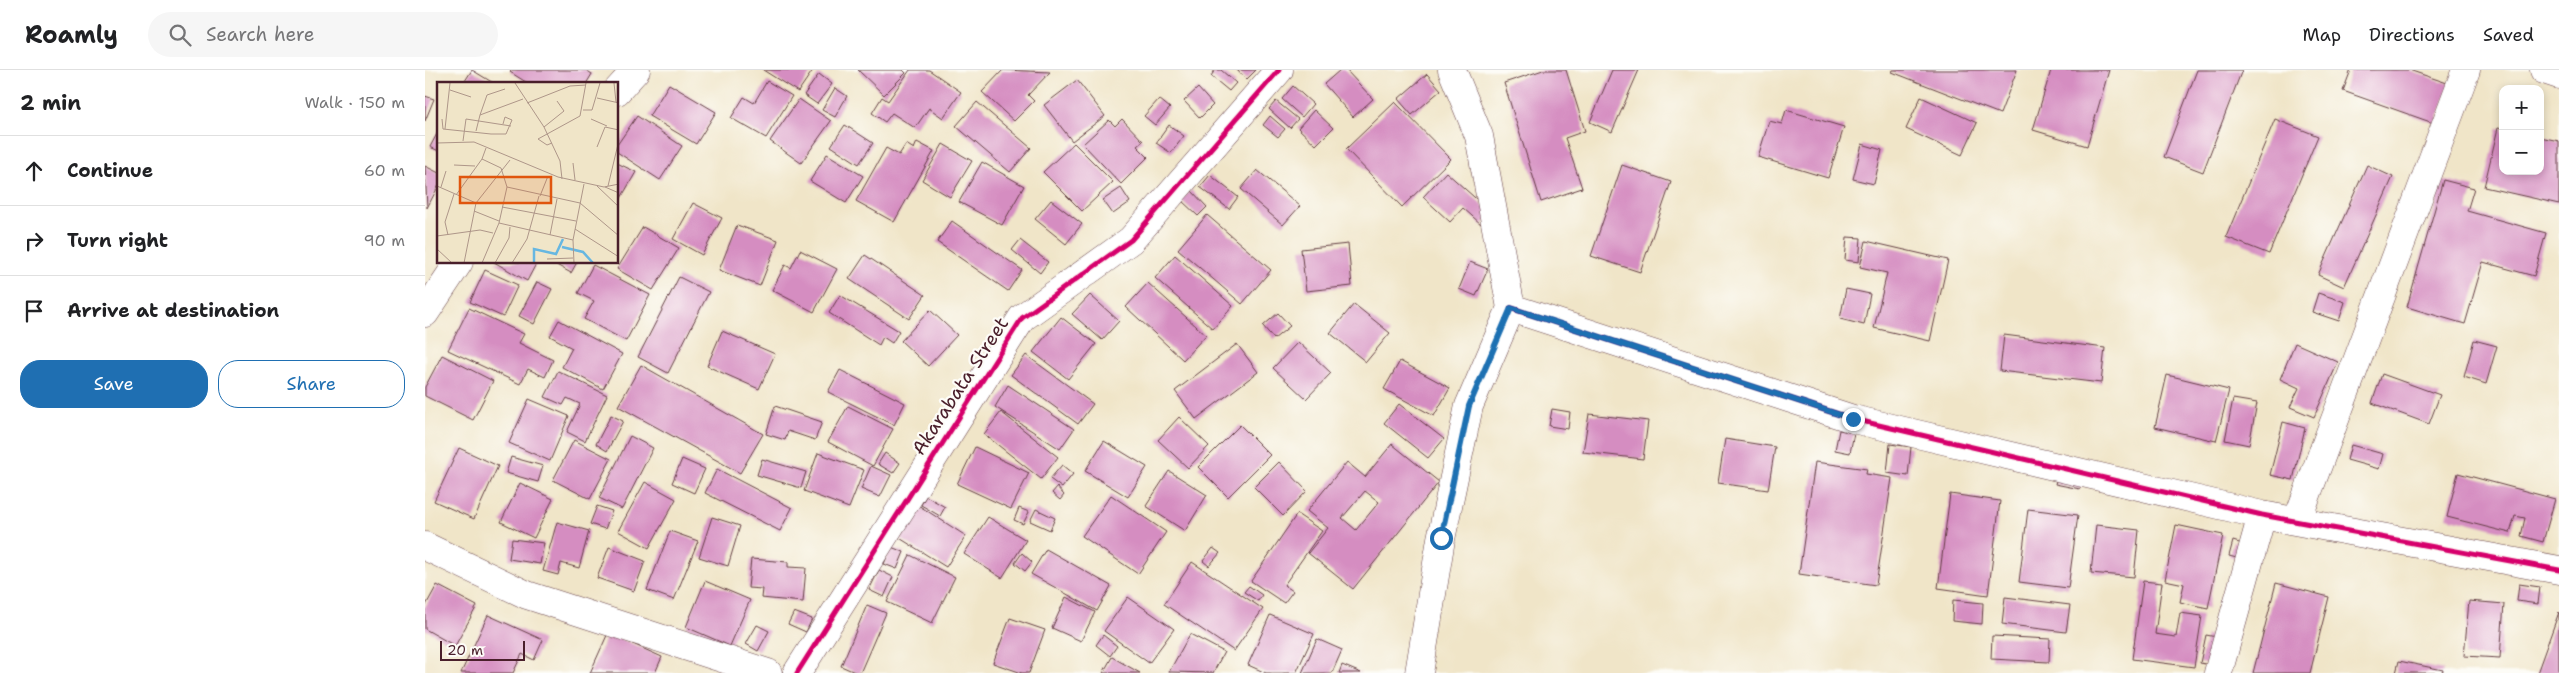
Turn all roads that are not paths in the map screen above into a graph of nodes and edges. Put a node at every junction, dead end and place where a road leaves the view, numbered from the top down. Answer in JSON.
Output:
{"nodes":[{"id":1,"x":636,"y":70,"type":"edge"},
{"id":2,"x":1279,"y":70,"type":"edge"},
{"id":3,"x":1452,"y":70,"type":"edge"},
{"id":4,"x":2466,"y":70,"type":"edge"},
{"id":5,"x":2544,"y":70,"type":"edge"},
{"id":6,"x":2559,"y":74,"type":"edge"},
{"id":7,"x":619,"y":89,"type":"edge"},
{"id":8,"x":458,"y":264,"type":"edge"},
{"id":9,"x":1511,"y":308,"type":"junction"},
{"id":10,"x":425,"y":313,"type":"edge"},
{"id":11,"x":2262,"y":515,"type":"junction"},
{"id":12,"x":2297,"y":521,"type":"junction"},
{"id":13,"x":425,"y":546,"type":"edge"},
{"id":14,"x":2559,"y":570,"type":"edge"},
{"id":15,"x":768,"y":673,"type":"edge"},
{"id":16,"x":797,"y":673,"type":"edge"},
{"id":17,"x":1419,"y":673,"type":"edge"},
{"id":18,"x":2218,"y":673,"type":"edge"}],
"edges":[{"from":1,"to":7,"type":"street"},
{"from":2,"to":16,"type":"street","name":"Akarabata Street"},
{"from":3,"to":9,"type":"street"},
{"from":4,"to":12,"type":"street"},
{"from":5,"to":6,"type":"street"},
{"from":8,"to":10,"type":"street"},
{"from":9,"to":11,"type":"street"},
{"from":9,"to":17,"type":"street"},
{"from":11,"to":12,"type":"street"},
{"from":11,"to":18,"type":"street"},
{"from":12,"to":14,"type":"street"},
{"from":13,"to":15,"type":"street"}]}
